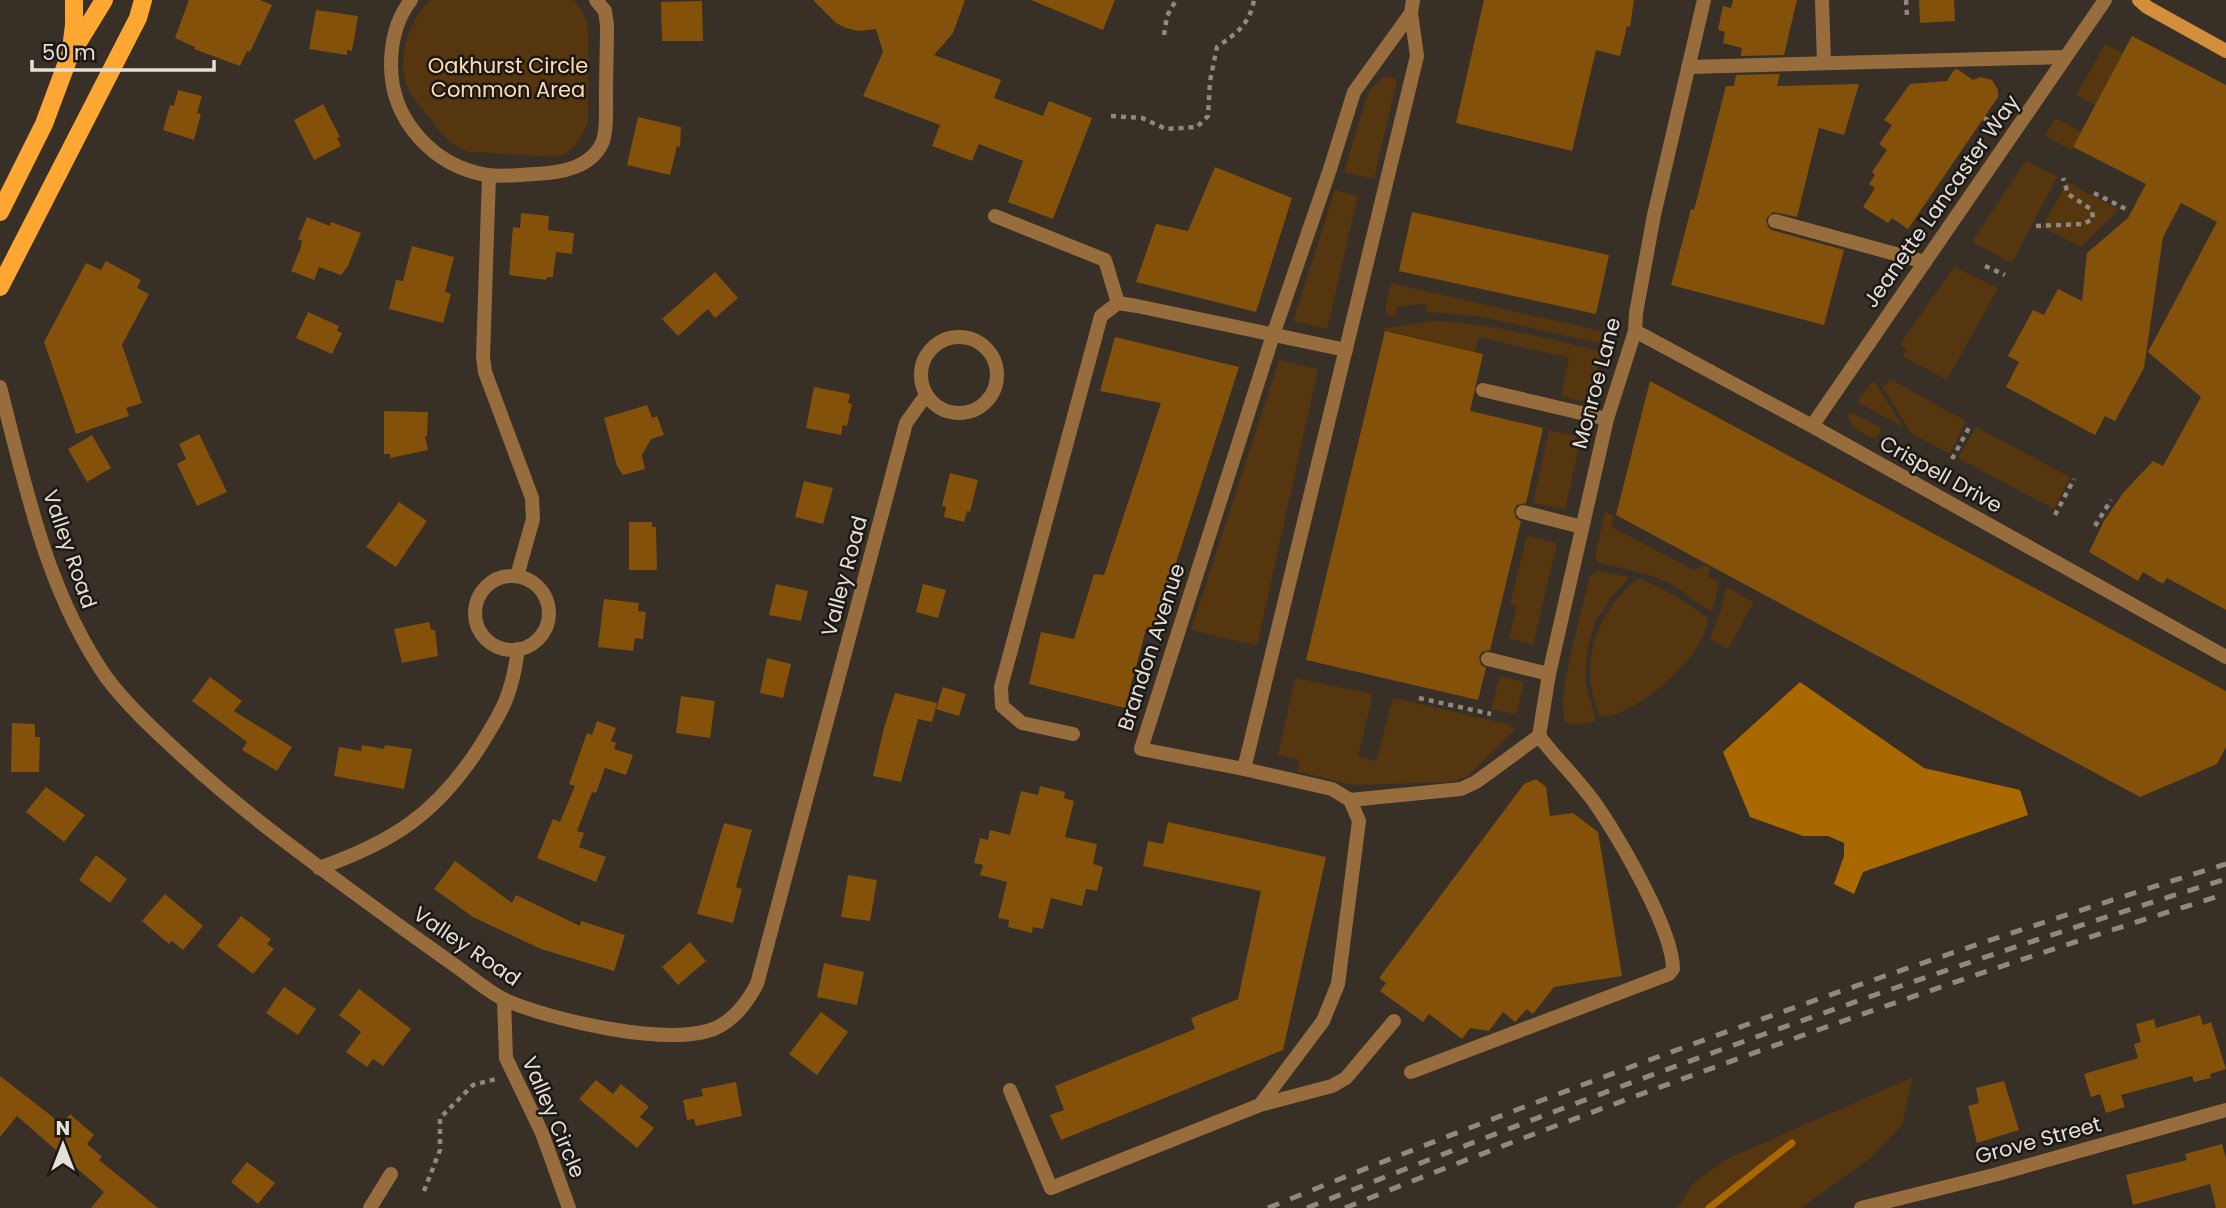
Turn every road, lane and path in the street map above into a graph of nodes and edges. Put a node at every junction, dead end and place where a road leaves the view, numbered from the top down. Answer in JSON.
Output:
{"nodes":[{"id":1,"x":74,"y":0,"type":"edge"},
{"id":2,"x":104,"y":0,"type":"edge"},
{"id":3,"x":143,"y":0,"type":"edge"},
{"id":4,"x":411,"y":0,"type":"edge"},
{"id":5,"x":596,"y":0,"type":"edge"},
{"id":6,"x":1175,"y":0,"type":"edge"},
{"id":7,"x":1254,"y":0,"type":"edge"},
{"id":8,"x":1704,"y":0,"type":"edge"},
{"id":9,"x":1822,"y":0,"type":"edge"},
{"id":10,"x":1906,"y":0,"type":"edge"},
{"id":11,"x":2105,"y":0,"type":"edge"},
{"id":12,"x":2139,"y":0,"type":"edge"},
{"id":13,"x":1412,"y":7,"type":"edge"},
{"id":14,"x":1907,"y":16,"type":"dead end"},
{"id":15,"x":1164,"y":35,"type":"dead end"},
{"id":16,"x":2226,"y":51,"type":"edge"},
{"id":17,"x":69,"y":57,"type":"junction"},
{"id":18,"x":2066,"y":57,"type":"junction"},
{"id":19,"x":1824,"y":63,"type":"junction"},
{"id":20,"x":1688,"y":68,"type":"junction"},
{"id":21,"x":1111,"y":116,"type":"dead end"},
{"id":22,"x":1984,"y":118,"type":"dead end"},
{"id":23,"x":1997,"y":126,"type":"dead end"},
{"id":24,"x":489,"y":175,"type":"junction"},
{"id":25,"x":2063,"y":178,"type":"dead end"},
{"id":26,"x":2094,"y":193,"type":"dead end"},
{"id":27,"x":2128,"y":210,"type":"dead end"},
{"id":28,"x":0,"y":212,"type":"edge"},
{"id":29,"x":995,"y":216,"type":"dead end"},
{"id":30,"x":1775,"y":221,"type":"dead end"},
{"id":31,"x":2036,"y":226,"type":"dead end"},
{"id":32,"x":1925,"y":262,"type":"junction"},
{"id":33,"x":1985,"y":266,"type":"dead end"},
{"id":34,"x":2005,"y":275,"type":"dead end"},
{"id":35,"x":0,"y":287,"type":"edge"},
{"id":36,"x":1118,"y":303,"type":"junction"},
{"id":37,"x":1635,"y":331,"type":"junction"},
{"id":38,"x":1273,"y":335,"type":"junction"},
{"id":39,"x":1346,"y":349,"type":"junction"},
{"id":40,"x":0,"y":387,"type":"edge"},
{"id":41,"x":1483,"y":390,"type":"dead end"},
{"id":42,"x":926,"y":395,"type":"junction"},
{"id":43,"x":1607,"y":419,"type":"junction"},
{"id":44,"x":1971,"y":424,"type":"dead end"},
{"id":45,"x":1812,"y":426,"type":"junction"},
{"id":46,"x":0,"y":432,"type":"edge"},
{"id":47,"x":15,"y":447,"type":"junction"},
{"id":48,"x":1952,"y":459,"type":"dead end"},
{"id":49,"x":2074,"y":479,"type":"dead end"},
{"id":50,"x":2111,"y":500,"type":"dead end"},
{"id":51,"x":1523,"y":512,"type":"dead end"},
{"id":52,"x":2055,"y":515,"type":"dead end"},
{"id":53,"x":2095,"y":526,"type":"dead end"},
{"id":54,"x":1582,"y":527,"type":"junction"},
{"id":55,"x":517,"y":576,"type":"junction"},
{"id":56,"x":518,"y":649,"type":"junction"},
{"id":57,"x":2226,"y":657,"type":"edge"},
{"id":58,"x":1488,"y":659,"type":"dead end"},
{"id":59,"x":1549,"y":674,"type":"junction"},
{"id":60,"x":1419,"y":698,"type":"dead end"},
{"id":61,"x":1491,"y":714,"type":"dead end"},
{"id":62,"x":1073,"y":734,"type":"dead end"},
{"id":63,"x":1539,"y":736,"type":"junction"},
{"id":64,"x":1244,"y":769,"type":"junction"},
{"id":65,"x":1350,"y":800,"type":"junction"},
{"id":66,"x":319,"y":867,"type":"junction"},
{"id":67,"x":504,"y":999,"type":"junction"},
{"id":68,"x":1394,"y":1021,"type":"dead end"},
{"id":69,"x":1410,"y":1072,"type":"dead end"},
{"id":70,"x":514,"y":1075,"type":"junction"},
{"id":71,"x":1010,"y":1090,"type":"dead end"},
{"id":72,"x":1260,"y":1105,"type":"junction"},
{"id":73,"x":2226,"y":1110,"type":"edge"},
{"id":74,"x":391,"y":1174,"type":"dead end"},
{"id":75,"x":424,"y":1191,"type":"dead end"},
{"id":76,"x":370,"y":1208,"type":"edge"},
{"id":77,"x":569,"y":1208,"type":"edge"},
{"id":78,"x":1861,"y":1208,"type":"edge"}],
"edges":[{"from":1,"to":17,"type":"main road"},
{"from":2,"to":17,"type":"main road"},
{"from":3,"to":35,"type":"main road"},
{"from":4,"to":24,"type":"street"},
{"from":5,"to":24,"type":"street"},
{"from":6,"to":15,"type":"path"},
{"from":7,"to":21,"type":"path"},
{"from":8,"to":20,"type":"street","name":"Monroe Lane"},
{"from":9,"to":19,"type":"street"},
{"from":10,"to":14,"type":"path"},
{"from":11,"to":18,"type":"street","name":"Jeanette Lancaster Way"},
{"from":12,"to":16,"type":"street"},
{"from":13,"to":38,"type":"street","name":"Brandon Avenue"},
{"from":13,"to":39,"type":"street","name":"Brandon Avenue"},
{"from":17,"to":28,"type":"main road"},
{"from":18,"to":19,"type":"street"},
{"from":18,"to":32,"type":"street","name":"Jeanette Lancaster Way"},
{"from":19,"to":20,"type":"street"},
{"from":20,"to":37,"type":"street","name":"Monroe Lane"},
{"from":22,"to":23,"type":"path"},
{"from":24,"to":55,"type":"street"},
{"from":25,"to":31,"type":"path"},
{"from":26,"to":27,"type":"path"},
{"from":29,"to":36,"type":"street"},
{"from":30,"to":32,"type":"street"},
{"from":32,"to":45,"type":"street","name":"Jeanette Lancaster Way"},
{"from":33,"to":34,"type":"path"},
{"from":36,"to":38,"type":"street"},
{"from":36,"to":62,"type":"street"},
{"from":37,"to":43,"type":"street","name":"Monroe Lane"},
{"from":37,"to":45,"type":"street","name":"Crispell Drive"},
{"from":38,"to":39,"type":"street"},
{"from":38,"to":64,"type":"street","name":"Brandon Avenue"},
{"from":39,"to":64,"type":"street","name":"Brandon Avenue"},
{"from":40,"to":47,"type":"street","name":"Valley Road"},
{"from":41,"to":43,"type":"street"},
{"from":42,"to":42,"type":"street"},
{"from":42,"to":67,"type":"street","name":"Valley Road"},
{"from":43,"to":54,"type":"street","name":"Monroe Lane"},
{"from":44,"to":48,"type":"path"},
{"from":45,"to":57,"type":"street","name":"Crispell Drive"},
{"from":46,"to":47,"type":"street","name":"Valley Road"},
{"from":47,"to":66,"type":"street","name":"Valley Road"},
{"from":49,"to":52,"type":"path"},
{"from":50,"to":53,"type":"path"},
{"from":51,"to":54,"type":"street"},
{"from":54,"to":59,"type":"street","name":"Monroe Lane"},
{"from":55,"to":56,"type":"street"},
{"from":55,"to":56,"type":"street"},
{"from":56,"to":66,"type":"street"},
{"from":58,"to":59,"type":"street"},
{"from":59,"to":63,"type":"street","name":"Monroe Lane"},
{"from":60,"to":61,"type":"path"},
{"from":63,"to":65,"type":"street"},
{"from":63,"to":69,"type":"street"},
{"from":64,"to":65,"type":"street"},
{"from":65,"to":72,"type":"street"},
{"from":66,"to":67,"type":"street","name":"Valley Road"},
{"from":67,"to":70,"type":"street","name":"Valley Circle"},
{"from":68,"to":72,"type":"street"},
{"from":70,"to":75,"type":"path"},
{"from":70,"to":77,"type":"street","name":"Valley Circle"},
{"from":71,"to":72,"type":"street"},
{"from":73,"to":78,"type":"street","name":"Grove Street"},
{"from":74,"to":76,"type":"street"}]}
